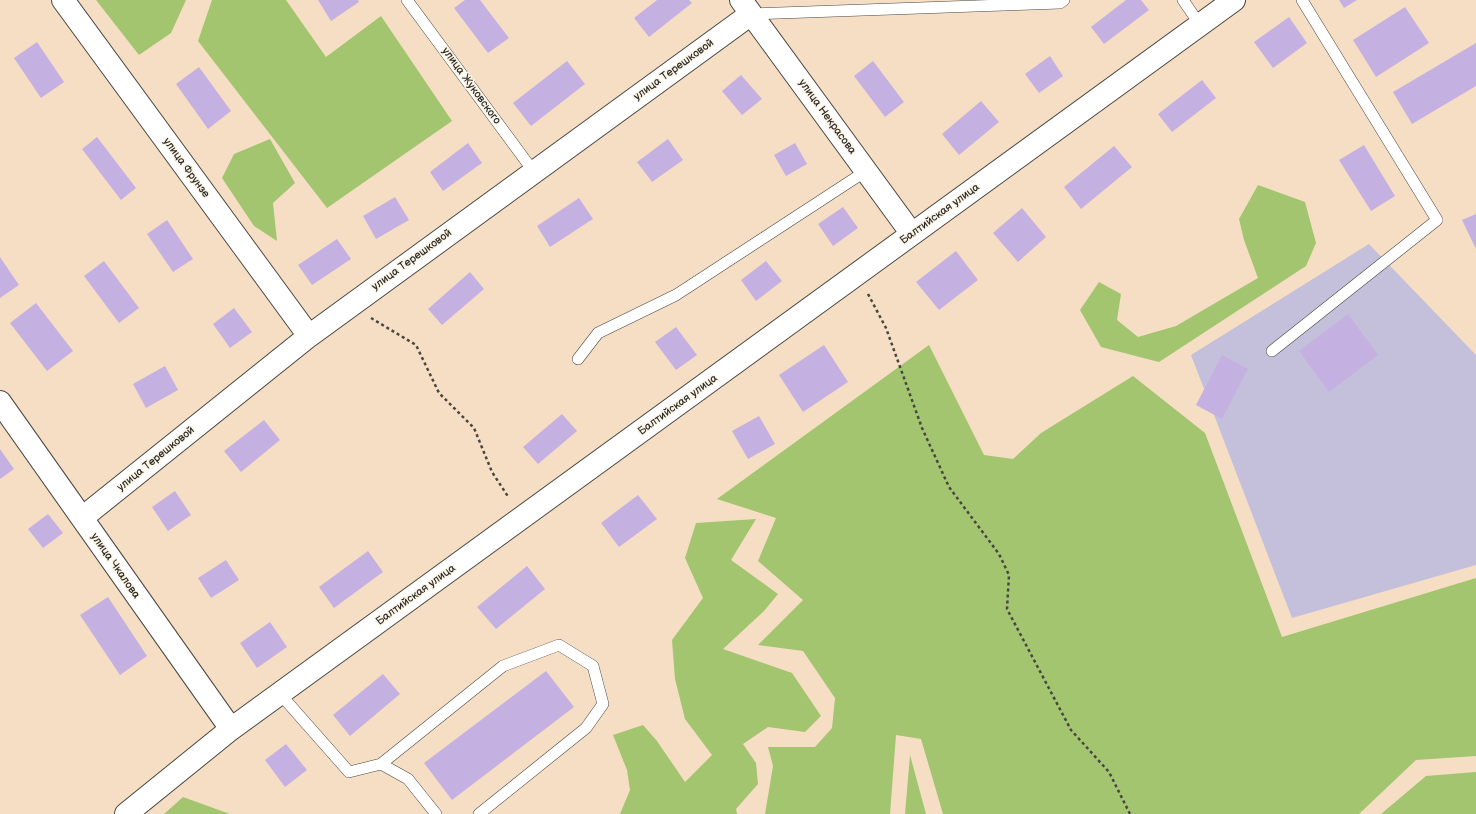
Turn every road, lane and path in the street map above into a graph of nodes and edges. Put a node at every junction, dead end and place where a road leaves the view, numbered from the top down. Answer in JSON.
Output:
{"nodes":[{"id":1,"x":63,"y":0,"type":"edge"},
{"id":2,"x":408,"y":0,"type":"edge"},
{"id":3,"x":1064,"y":0,"type":"edge"},
{"id":4,"x":1183,"y":0,"type":"edge"},
{"id":5,"x":1234,"y":0,"type":"edge"},
{"id":6,"x":1302,"y":0,"type":"edge"},
{"id":7,"x":900,"y":4,"type":"edge"},
{"id":8,"x":746,"y":7,"type":"edge"},
{"id":9,"x":1200,"y":25,"type":"junction"},
{"id":10,"x":866,"y":171,"type":"junction"},
{"id":11,"x":534,"y":172,"type":"junction"},
{"id":12,"x":912,"y":234,"type":"junction"},
{"id":13,"x":858,"y":274,"type":"junction"},
{"id":14,"x":349,"y":306,"type":"junction"},
{"id":15,"x":309,"y":336,"type":"junction"},
{"id":16,"x":1272,"y":351,"type":"dead end"},
{"id":17,"x":578,"y":359,"type":"dead end"},
{"id":18,"x":0,"y":402,"type":"edge"},
{"id":19,"x":82,"y":518,"type":"junction"},
{"id":20,"x":522,"y":518,"type":"junction"},
{"id":21,"x":280,"y":695,"type":"junction"},
{"id":22,"x":231,"y":729,"type":"junction"},
{"id":23,"x":381,"y":764,"type":"junction"},
{"id":24,"x":126,"y":814,"type":"edge"},
{"id":25,"x":436,"y":814,"type":"edge"},
{"id":26,"x":479,"y":814,"type":"edge"},
{"id":27,"x":1130,"y":814,"type":"edge"}],
"edges":[{"from":1,"to":15,"type":"street","name":"улица Фрунзе"},
{"from":2,"to":11,"type":"lane","name":"улица Жуковского"},
{"from":3,"to":7,"type":"lane"},
{"from":4,"to":9,"type":"lane"},
{"from":5,"to":9,"type":"street","name":"Балтийская улица"},
{"from":6,"to":16,"type":"lane"},
{"from":7,"to":8,"type":"lane"},
{"from":8,"to":10,"type":"street","name":"улица Некрасова"},
{"from":8,"to":11,"type":"street","name":"улица Терешковой"},
{"from":9,"to":12,"type":"street","name":"Балтийская улица"},
{"from":10,"to":12,"type":"street","name":"улица Некрасова"},
{"from":10,"to":17,"type":"lane"},
{"from":11,"to":14,"type":"street","name":"улица Терешковой"},
{"from":12,"to":13,"type":"street","name":"Балтийская улица"},
{"from":13,"to":20,"type":"street","name":"Балтийская улица"},
{"from":13,"to":27,"type":"path"},
{"from":14,"to":15,"type":"street","name":"улица Терешковой"},
{"from":14,"to":20,"type":"path"},
{"from":15,"to":19,"type":"street","name":"улица Терешковой"},
{"from":18,"to":19,"type":"street","name":"улица Чкалова"},
{"from":19,"to":22,"type":"street","name":"улица Чкалова"},
{"from":20,"to":21,"type":"street","name":"Балтийская улица"},
{"from":21,"to":22,"type":"street","name":"Балтийская улица"},
{"from":21,"to":23,"type":"lane"},
{"from":22,"to":24,"type":"street","name":"Балтийская улица"},
{"from":23,"to":25,"type":"lane"},
{"from":23,"to":26,"type":"lane"}]}
